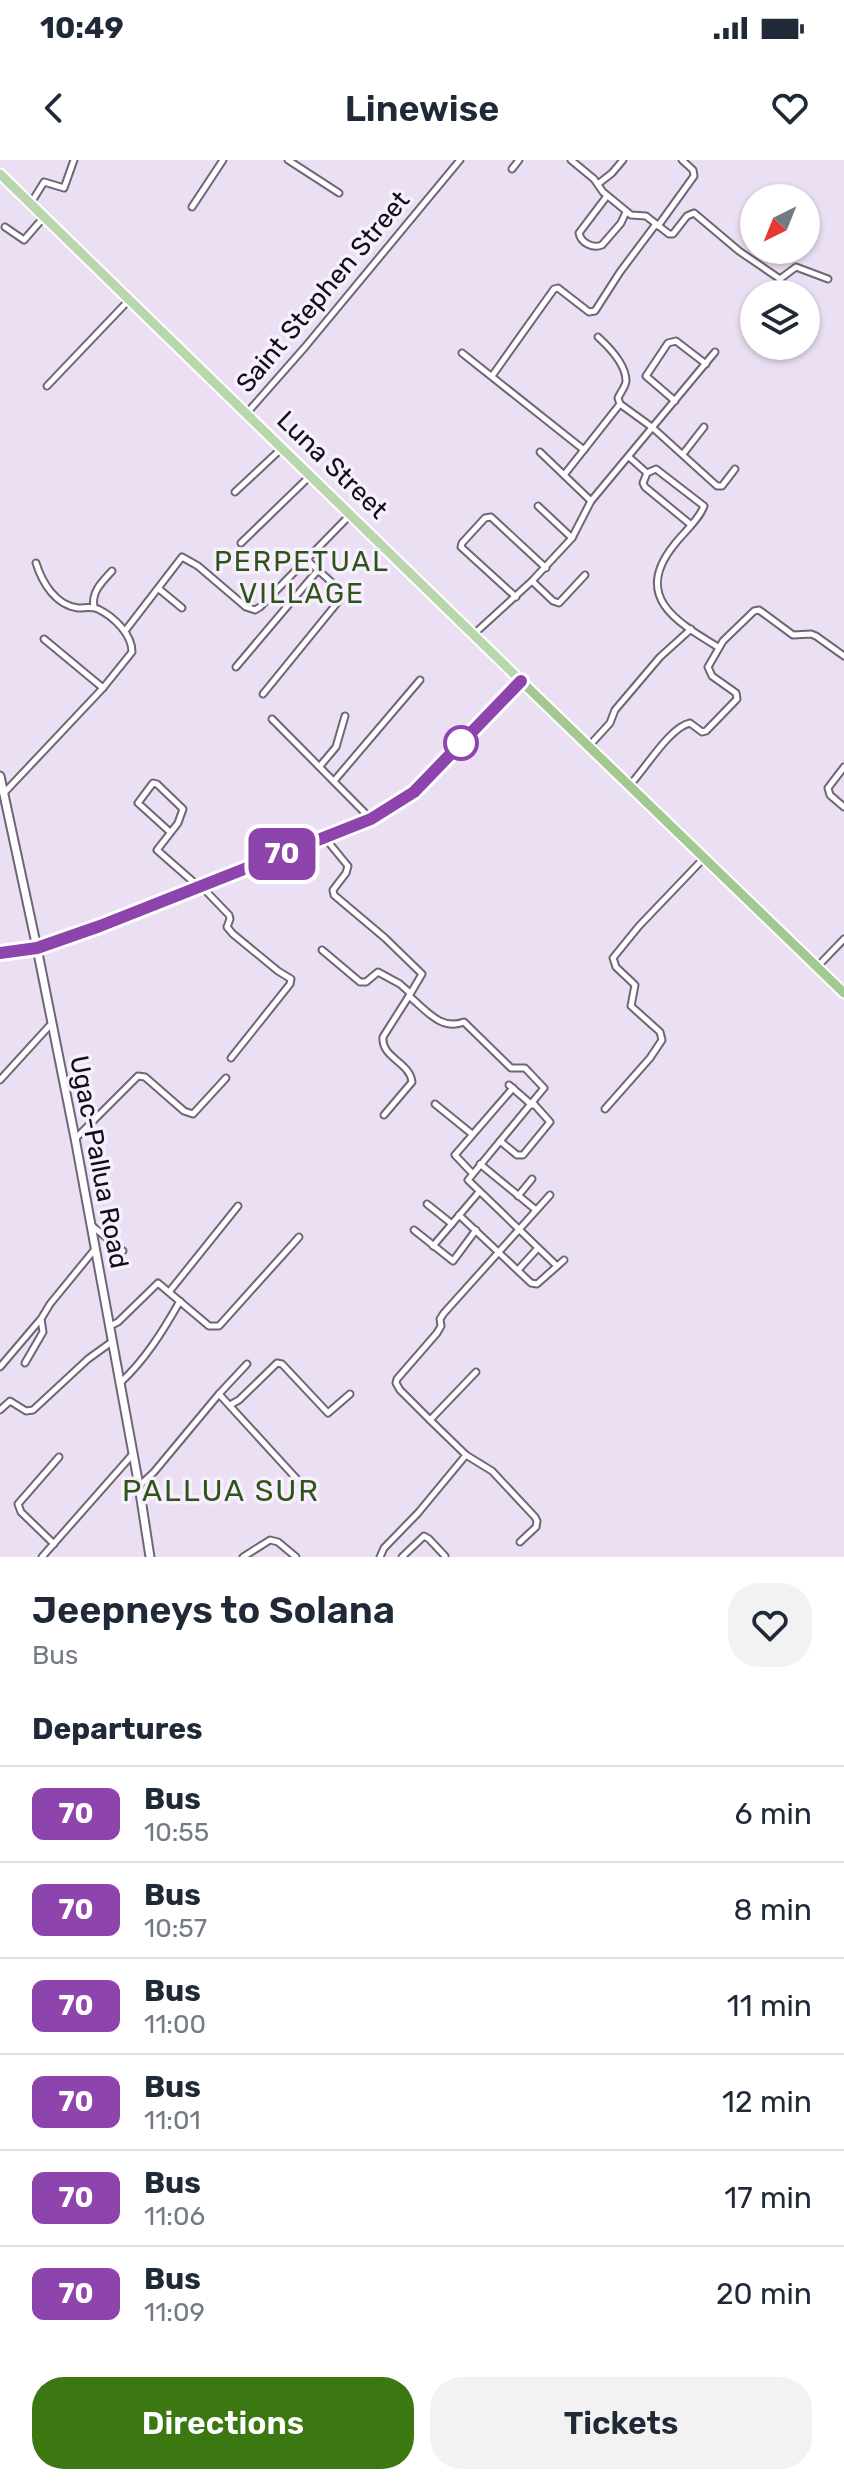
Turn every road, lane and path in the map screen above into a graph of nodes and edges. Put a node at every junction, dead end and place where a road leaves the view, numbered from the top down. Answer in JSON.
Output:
{"nodes":[{"id":1,"x":74,"y":160,"type":"edge"},
{"id":2,"x":223,"y":160,"type":"edge"},
{"id":3,"x":288,"y":160,"type":"edge"},
{"id":4,"x":460,"y":160,"type":"edge"},
{"id":5,"x":519,"y":160,"type":"edge"},
{"id":6,"x":571,"y":160,"type":"edge"},
{"id":7,"x":623,"y":160,"type":"edge"},
{"id":8,"x":682,"y":160,"type":"edge"},
{"id":9,"x":512,"y":169,"type":"dead end"},
{"id":10,"x":0,"y":174,"type":"edge"},
{"id":11,"x":598,"y":184,"type":"junction"},
{"id":12,"x":339,"y":193,"type":"dead end"},
{"id":13,"x":607,"y":196,"type":"junction"},
{"id":14,"x":31,"y":204,"type":"junction"},
{"id":15,"x":192,"y":207,"type":"dead end"},
{"id":16,"x":626,"y":212,"type":"junction"},
{"id":17,"x":44,"y":217,"type":"junction"},
{"id":18,"x":657,"y":225,"type":"junction"},
{"id":19,"x":5,"y":227,"type":"dead end"},
{"id":20,"x":828,"y":279,"type":"dead end"},
{"id":21,"x":129,"y":300,"type":"junction"},
{"id":22,"x":598,"y":337,"type":"dead end"},
{"id":23,"x":715,"y":352,"type":"dead end"},
{"id":24,"x":462,"y":353,"type":"dead end"},
{"id":25,"x":706,"y":364,"type":"junction"},
{"id":26,"x":492,"y":376,"type":"junction"},
{"id":27,"x":47,"y":386,"type":"dead end"},
{"id":28,"x":675,"y":401,"type":"junction"},
{"id":29,"x":620,"y":404,"type":"junction"},
{"id":30,"x":246,"y":414,"type":"junction"},
{"id":31,"x":704,"y":427,"type":"dead end"},
{"id":32,"x":653,"y":428,"type":"junction"},
{"id":33,"x":282,"y":448,"type":"junction"},
{"id":34,"x":584,"y":450,"type":"junction"},
{"id":35,"x":540,"y":452,"type":"dead end"},
{"id":36,"x":683,"y":454,"type":"junction"},
{"id":37,"x":629,"y":456,"type":"junction"},
{"id":38,"x":735,"y":469,"type":"dead end"},
{"id":39,"x":647,"y":473,"type":"junction"},
{"id":40,"x":310,"y":475,"type":"junction"},
{"id":41,"x":564,"y":475,"type":"junction"},
{"id":42,"x":235,"y":492,"type":"dead end"},
{"id":43,"x":591,"y":501,"type":"junction"},
{"id":44,"x":538,"y":506,"type":"dead end"},
{"id":45,"x":351,"y":514,"type":"junction"},
{"id":46,"x":690,"y":524,"type":"junction"},
{"id":47,"x":572,"y":538,"type":"junction"},
{"id":48,"x":241,"y":543,"type":"dead end"},
{"id":49,"x":306,"y":559,"type":"junction"},
{"id":50,"x":36,"y":563,"type":"dead end"},
{"id":51,"x":546,"y":568,"type":"junction"},
{"id":52,"x":318,"y":570,"type":"junction"},
{"id":53,"x":112,"y":571,"type":"dead end"},
{"id":54,"x":585,"y":575,"type":"dead end"},
{"id":55,"x":532,"y":581,"type":"junction"},
{"id":56,"x":159,"y":589,"type":"junction"},
{"id":57,"x":516,"y":597,"type":"junction"},
{"id":58,"x":94,"y":607,"type":"junction"},
{"id":59,"x":182,"y":608,"type":"dead end"},
{"id":60,"x":691,"y":629,"type":"junction"},
{"id":61,"x":125,"y":631,"type":"junction"},
{"id":62,"x":474,"y":634,"type":"junction"},
{"id":63,"x":44,"y":639,"type":"dead end"},
{"id":64,"x":718,"y":647,"type":"junction"},
{"id":65,"x":844,"y":656,"type":"edge"},
{"id":66,"x":236,"y":667,"type":"dead end"},
{"id":67,"x":420,"y":680,"type":"dead end"},
{"id":68,"x":521,"y":681,"type":"junction"},
{"id":69,"x":103,"y":688,"type":"junction"},
{"id":70,"x":263,"y":694,"type":"dead end"},
{"id":71,"x":345,"y":716,"type":"dead end"},
{"id":72,"x":272,"y":719,"type":"dead end"},
{"id":73,"x":589,"y":746,"type":"junction"},
{"id":74,"x":320,"y":766,"type":"junction"},
{"id":75,"x":844,"y":767,"type":"edge"},
{"id":76,"x":0,"y":776,"type":"edge"},
{"id":77,"x":334,"y":781,"type":"junction"},
{"id":78,"x":630,"y":785,"type":"junction"},
{"id":79,"x":3,"y":793,"type":"junction"},
{"id":80,"x":844,"y":807,"type":"edge"},
{"id":81,"x":371,"y":819,"type":"junction"},
{"id":82,"x":170,"y":832,"type":"junction"},
{"id":83,"x":325,"y":837,"type":"junction"},
{"id":84,"x":705,"y":857,"type":"junction"},
{"id":85,"x":200,"y":886,"type":"junction"},
{"id":86,"x":844,"y":939,"type":"edge"},
{"id":87,"x":37,"y":948,"type":"junction"},
{"id":88,"x":322,"y":950,"type":"dead end"},
{"id":89,"x":0,"y":953,"type":"edge"},
{"id":90,"x":817,"y":967,"type":"junction"},
{"id":91,"x":844,"y":993,"type":"edge"},
{"id":92,"x":409,"y":994,"type":"junction"},
{"id":93,"x":52,"y":1023,"type":"junction"},
{"id":94,"x":231,"y":1058,"type":"dead end"},
{"id":95,"x":226,"y":1078,"type":"dead end"},
{"id":96,"x":0,"y":1080,"type":"edge"},
{"id":97,"x":435,"y":1104,"type":"dead end"},
{"id":98,"x":532,"y":1104,"type":"junction"},
{"id":99,"x":605,"y":1109,"type":"dead end"},
{"id":100,"x":384,"y":1115,"type":"dead end"},
{"id":101,"x":472,"y":1134,"type":"junction"},
{"id":102,"x":75,"y":1138,"type":"junction"},
{"id":103,"x":500,"y":1141,"type":"junction"},
{"id":104,"x":480,"y":1164,"type":"junction"},
{"id":105,"x":472,"y":1173,"type":"junction"},
{"id":106,"x":532,"y":1179,"type":"dead end"},
{"id":107,"x":479,"y":1192,"type":"junction"},
{"id":108,"x":550,"y":1195,"type":"dead end"},
{"id":109,"x":518,"y":1196,"type":"junction"},
{"id":110,"x":427,"y":1204,"type":"dead end"},
{"id":111,"x":238,"y":1206,"type":"dead end"},
{"id":112,"x":536,"y":1210,"type":"junction"},
{"id":113,"x":459,"y":1215,"type":"junction"},
{"id":114,"x":90,"y":1224,"type":"junction"},
{"id":115,"x":452,"y":1224,"type":"junction"},
{"id":116,"x":414,"y":1230,"type":"dead end"},
{"id":117,"x":476,"y":1230,"type":"junction"},
{"id":118,"x":518,"y":1230,"type":"junction"},
{"id":119,"x":299,"y":1237,"type":"dead end"},
{"id":120,"x":433,"y":1246,"type":"junction"},
{"id":121,"x":96,"y":1248,"type":"junction"},
{"id":122,"x":538,"y":1248,"type":"junction"},
{"id":123,"x":123,"y":1251,"type":"dead end"},
{"id":124,"x":500,"y":1252,"type":"junction"},
{"id":125,"x":564,"y":1260,"type":"dead end"},
{"id":126,"x":557,"y":1266,"type":"junction"},
{"id":127,"x":518,"y":1270,"type":"junction"},
{"id":128,"x":169,"y":1292,"type":"junction"},
{"id":129,"x":180,"y":1301,"type":"junction"},
{"id":130,"x":41,"y":1319,"type":"junction"},
{"id":131,"x":110,"y":1326,"type":"junction"},
{"id":132,"x":113,"y":1341,"type":"junction"},
{"id":133,"x":25,"y":1363,"type":"dead end"},
{"id":134,"x":247,"y":1364,"type":"dead end"},
{"id":135,"x":0,"y":1367,"type":"edge"},
{"id":136,"x":476,"y":1372,"type":"dead end"},
{"id":137,"x":120,"y":1383,"type":"junction"},
{"id":138,"x":219,"y":1394,"type":"junction"},
{"id":139,"x":350,"y":1394,"type":"dead end"},
{"id":140,"x":230,"y":1405,"type":"junction"},
{"id":141,"x":0,"y":1410,"type":"edge"},
{"id":142,"x":430,"y":1420,"type":"junction"},
{"id":143,"x":133,"y":1454,"type":"junction"},
{"id":144,"x":466,"y":1455,"type":"junction"},
{"id":145,"x":59,"y":1457,"type":"dead end"},
{"id":146,"x":139,"y":1486,"type":"junction"},
{"id":147,"x":305,"y":1488,"type":"dead end"},
{"id":148,"x":520,"y":1542,"type":"dead end"},
{"id":149,"x":54,"y":1544,"type":"junction"},
{"id":150,"x":445,"y":1556,"type":"edge"},
{"id":151,"x":42,"y":1557,"type":"edge"},
{"id":152,"x":150,"y":1557,"type":"edge"},
{"id":153,"x":243,"y":1557,"type":"edge"},
{"id":154,"x":296,"y":1557,"type":"edge"},
{"id":155,"x":380,"y":1557,"type":"edge"},
{"id":156,"x":402,"y":1557,"type":"edge"}],
"edges":[{"from":1,"to":14,"type":"street"},
{"from":2,"to":15,"type":"street"},
{"from":3,"to":12,"type":"street"},
{"from":4,"to":30,"type":"street","name":"Saint Stephen Street"},
{"from":5,"to":9,"type":"street"},
{"from":6,"to":11,"type":"street"},
{"from":7,"to":11,"type":"street"},
{"from":8,"to":18,"type":"street"},
{"from":10,"to":14,"type":"main road","name":"Luna Street"},
{"from":11,"to":13,"type":"street"},
{"from":13,"to":16,"type":"street"},
{"from":13,"to":16,"type":"street"},
{"from":14,"to":17,"type":"main road","name":"Luna Street"},
{"from":16,"to":18,"type":"street"},
{"from":17,"to":19,"type":"street"},
{"from":17,"to":21,"type":"main road","name":"Luna Street"},
{"from":18,"to":20,"type":"street"},
{"from":18,"to":26,"type":"street"},
{"from":21,"to":27,"type":"street"},
{"from":21,"to":30,"type":"main road","name":"Luna Street"},
{"from":22,"to":29,"type":"street"},
{"from":23,"to":25,"type":"street"},
{"from":24,"to":26,"type":"street"},
{"from":25,"to":28,"type":"street"},
{"from":25,"to":28,"type":"street"},
{"from":26,"to":34,"type":"street"},
{"from":28,"to":32,"type":"street"},
{"from":29,"to":32,"type":"street"},
{"from":29,"to":34,"type":"street"},
{"from":30,"to":33,"type":"main road","name":"Luna Street"},
{"from":31,"to":36,"type":"street"},
{"from":32,"to":36,"type":"street"},
{"from":32,"to":37,"type":"street"},
{"from":33,"to":40,"type":"main road","name":"Luna Street"},
{"from":33,"to":42,"type":"street"},
{"from":34,"to":41,"type":"street"},
{"from":35,"to":41,"type":"street"},
{"from":36,"to":38,"type":"street"},
{"from":37,"to":39,"type":"street"},
{"from":37,"to":43,"type":"street"},
{"from":39,"to":46,"type":"street"},
{"from":39,"to":46,"type":"street"},
{"from":40,"to":45,"type":"main road","name":"Luna Street"},
{"from":40,"to":48,"type":"street"},
{"from":41,"to":43,"type":"street"},
{"from":43,"to":47,"type":"street"},
{"from":44,"to":47,"type":"street"},
{"from":45,"to":49,"type":"street"},
{"from":45,"to":62,"type":"main road","name":"Luna Street"},
{"from":46,"to":60,"type":"street"},
{"from":47,"to":51,"type":"street"},
{"from":49,"to":52,"type":"street"},
{"from":49,"to":56,"type":"street"},
{"from":50,"to":58,"type":"street"},
{"from":51,"to":55,"type":"street"},
{"from":51,"to":57,"type":"street"},
{"from":52,"to":66,"type":"street"},
{"from":52,"to":70,"type":"street"},
{"from":53,"to":58,"type":"street"},
{"from":54,"to":55,"type":"street"},
{"from":55,"to":57,"type":"street"},
{"from":56,"to":59,"type":"street"},
{"from":56,"to":61,"type":"street"},
{"from":57,"to":62,"type":"street"},
{"from":58,"to":61,"type":"street"},
{"from":60,"to":64,"type":"street"},
{"from":60,"to":73,"type":"street"},
{"from":61,"to":69,"type":"street"},
{"from":62,"to":68,"type":"main road","name":"Luna Street"},
{"from":63,"to":69,"type":"street"},
{"from":64,"to":65,"type":"street"},
{"from":64,"to":78,"type":"street"},
{"from":67,"to":77,"type":"street"},
{"from":68,"to":73,"type":"highway","name":"Luna Street"},
{"from":68,"to":81,"type":"highway"},
{"from":69,"to":79,"type":"street"},
{"from":71,"to":74,"type":"street"},
{"from":72,"to":74,"type":"street"},
{"from":73,"to":78,"type":"highway","name":"Luna Street"},
{"from":74,"to":77,"type":"street"},
{"from":75,"to":80,"type":"street"},
{"from":76,"to":79,"type":"street","name":"Ugac-Pallua Road"},
{"from":77,"to":81,"type":"street"},
{"from":78,"to":84,"type":"highway","name":"Luna Street"},
{"from":79,"to":87,"type":"street","name":"Ugac-Pallua Road"},
{"from":81,"to":83,"type":"highway"},
{"from":82,"to":82,"type":"street"},
{"from":82,"to":85,"type":"street"},
{"from":83,"to":85,"type":"highway"},
{"from":83,"to":92,"type":"street"},
{"from":84,"to":90,"type":"highway","name":"Luna Street"},
{"from":84,"to":99,"type":"street"},
{"from":85,"to":87,"type":"highway"},
{"from":85,"to":94,"type":"street"},
{"from":86,"to":90,"type":"street"},
{"from":87,"to":89,"type":"highway"},
{"from":87,"to":93,"type":"street","name":"Ugac-Pallua Road"},
{"from":88,"to":92,"type":"street"},
{"from":90,"to":91,"type":"highway","name":"Luna Street"},
{"from":92,"to":98,"type":"street"},
{"from":92,"to":100,"type":"street"},
{"from":93,"to":96,"type":"street"},
{"from":93,"to":102,"type":"street","name":"Ugac-Pallua Road"},
{"from":95,"to":102,"type":"street"},
{"from":97,"to":101,"type":"street"},
{"from":98,"to":101,"type":"street"},
{"from":98,"to":103,"type":"street"},
{"from":98,"to":103,"type":"street"},
{"from":101,"to":105,"type":"street"},
{"from":102,"to":114,"type":"street","name":"Ugac-Pallua Road"},
{"from":103,"to":104,"type":"street"},
{"from":104,"to":105,"type":"street"},
{"from":104,"to":109,"type":"street"},
{"from":105,"to":107,"type":"street"},
{"from":106,"to":109,"type":"street"},
{"from":107,"to":113,"type":"street"},
{"from":107,"to":118,"type":"street"},
{"from":108,"to":112,"type":"street"},
{"from":109,"to":112,"type":"street"},
{"from":110,"to":115,"type":"street"},
{"from":111,"to":128,"type":"street"},
{"from":112,"to":118,"type":"street"},
{"from":113,"to":115,"type":"street"},
{"from":113,"to":117,"type":"street"},
{"from":114,"to":121,"type":"street","name":"Ugac-Pallua Road"},
{"from":114,"to":123,"type":"street"},
{"from":115,"to":120,"type":"street"},
{"from":116,"to":120,"type":"street"},
{"from":117,"to":120,"type":"street"},
{"from":117,"to":124,"type":"street"},
{"from":118,"to":122,"type":"street"},
{"from":118,"to":124,"type":"street"},
{"from":119,"to":129,"type":"street"},
{"from":121,"to":130,"type":"street"},
{"from":121,"to":131,"type":"street","name":"Ugac-Pallua Road"},
{"from":122,"to":126,"type":"street"},
{"from":122,"to":127,"type":"street"},
{"from":124,"to":127,"type":"street"},
{"from":124,"to":142,"type":"street"},
{"from":125,"to":126,"type":"street"},
{"from":126,"to":127,"type":"street"},
{"from":128,"to":129,"type":"street"},
{"from":128,"to":131,"type":"street"},
{"from":129,"to":137,"type":"street"},
{"from":130,"to":133,"type":"street"},
{"from":130,"to":135,"type":"street"},
{"from":131,"to":132,"type":"street","name":"Ugac-Pallua Road"},
{"from":132,"to":137,"type":"street","name":"Ugac-Pallua Road"},
{"from":132,"to":141,"type":"street"},
{"from":134,"to":138,"type":"street"},
{"from":136,"to":142,"type":"street"},
{"from":137,"to":143,"type":"street","name":"Ugac-Pallua Road"},
{"from":138,"to":140,"type":"street"},
{"from":138,"to":146,"type":"street"},
{"from":139,"to":140,"type":"street"},
{"from":140,"to":147,"type":"street"},
{"from":142,"to":144,"type":"street"},
{"from":143,"to":146,"type":"street","name":"Ugac-Pallua Road"},
{"from":143,"to":149,"type":"street"},
{"from":144,"to":148,"type":"street"},
{"from":144,"to":155,"type":"street"},
{"from":145,"to":149,"type":"street"},
{"from":146,"to":152,"type":"street","name":"Ugac-Pallua Road"},
{"from":149,"to":151,"type":"street"},
{"from":150,"to":156,"type":"street"},
{"from":153,"to":154,"type":"street"}]}
